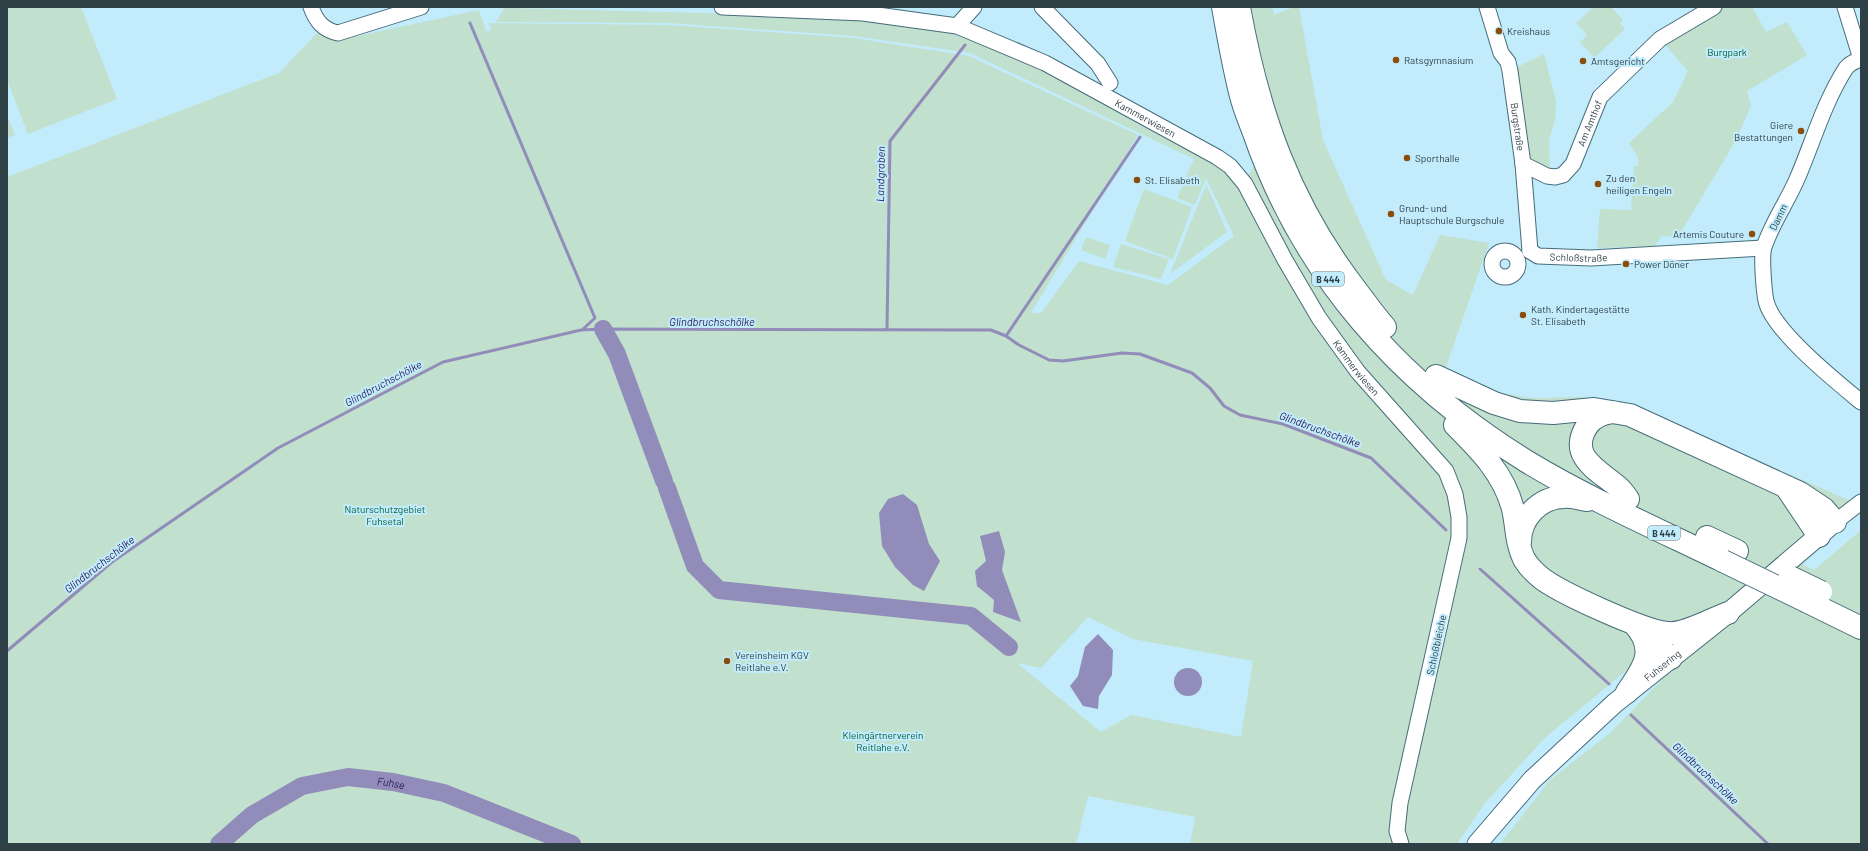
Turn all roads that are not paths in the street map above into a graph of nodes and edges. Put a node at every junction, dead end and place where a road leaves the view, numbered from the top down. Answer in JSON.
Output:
{"nodes":[{"id":1,"x":311,"y":7,"type":"edge"},
{"id":2,"x":421,"y":7,"type":"edge"},
{"id":3,"x":729,"y":7,"type":"edge"},
{"id":4,"x":974,"y":7,"type":"edge"},
{"id":5,"x":1042,"y":7,"type":"edge"},
{"id":6,"x":1223,"y":7,"type":"edge"},
{"id":7,"x":1239,"y":7,"type":"edge"},
{"id":8,"x":1487,"y":7,"type":"edge"},
{"id":9,"x":1714,"y":7,"type":"edge"},
{"id":10,"x":1848,"y":8,"type":"edge"},
{"id":11,"x":863,"y":10,"type":"edge"},
{"id":12,"x":957,"y":26,"type":"junction"},
{"id":13,"x":1861,"y":59,"type":"edge"},
{"id":14,"x":1110,"y":83,"type":"dead end"},
{"id":15,"x":1522,"y":164,"type":"junction"},
{"id":16,"x":1763,"y":248,"type":"junction"},
{"id":17,"x":1528,"y":255,"type":"joint"},
{"id":18,"x":1431,"y":381,"type":"junction"},
{"id":19,"x":1861,"y":402,"type":"edge"},
{"id":20,"x":1618,"y":412,"type":"junction"},
{"id":21,"x":1429,"y":451,"type":"joint"},
{"id":22,"x":1628,"y":499,"type":"junction"},
{"id":23,"x":1861,"y":502,"type":"edge"},
{"id":24,"x":1605,"y":504,"type":"junction"},
{"id":25,"x":1827,"y":529,"type":"junction"},
{"id":26,"x":1521,"y":551,"type":"junction"},
{"id":27,"x":1730,"y":556,"type":"junction"},
{"id":28,"x":1814,"y":597,"type":"junction"},
{"id":29,"x":1861,"y":611,"type":"edge"},
{"id":30,"x":1728,"y":613,"type":"junction"},
{"id":31,"x":1861,"y":628,"type":"edge"},
{"id":32,"x":1645,"y":629,"type":"junction"},
{"id":33,"x":1671,"y":658,"type":"junction"},
{"id":34,"x":1627,"y":692,"type":"junction"},
{"id":35,"x":1401,"y":844,"type":"edge"},
{"id":36,"x":1477,"y":844,"type":"edge"}],
"edges":[{"from":1,"to":2,"type":"street"},
{"from":3,"to":11,"type":"street","name":"Kammerwiesen"},
{"from":4,"to":12,"type":"street"},
{"from":5,"to":14,"type":"street"},
{"from":6,"to":18,"type":"highway","number":"B 444"},
{"from":7,"to":18,"type":"highway","number":"B 444"},
{"from":8,"to":15,"type":"street","name":"Burgstraße"},
{"from":9,"to":15,"type":"street","name":"Am Amthof"},
{"from":10,"to":13,"type":"street"},
{"from":11,"to":12,"type":"street","name":"Kammerwiesen"},
{"from":12,"to":21,"type":"street","name":"Kammerwiesen"},
{"from":13,"to":16,"type":"street","name":"Damm"},
{"from":15,"to":17,"type":"street","name":"Burgstraße"},
{"from":16,"to":17,"type":"street","name":"Schloßstraße"},
{"from":16,"to":19,"type":"street","name":"Damm"},
{"from":18,"to":20,"type":"highway"},
{"from":18,"to":22,"type":"highway","number":"B 444"},
{"from":18,"to":24,"type":"highway","number":"B 444"},
{"from":18,"to":26,"type":"highway"},
{"from":20,"to":22,"type":"highway"},
{"from":20,"to":25,"type":"highway"},
{"from":21,"to":35,"type":"street","name":"Schloßbleiche"},
{"from":22,"to":27,"type":"highway","number":"B 444"},
{"from":23,"to":25,"type":"street","name":"Fuhsering"},
{"from":24,"to":26,"type":"highway"},
{"from":24,"to":27,"type":"highway","number":"B 444"},
{"from":25,"to":30,"type":"main road","name":"Fuhsering"},
{"from":26,"to":32,"type":"highway"},
{"from":27,"to":28,"type":"highway","number":"B 444","bridge":true},
{"from":28,"to":29,"type":"highway","number":"B 444"},
{"from":28,"to":31,"type":"highway","number":"B 444"},
{"from":30,"to":32,"type":"highway"},
{"from":30,"to":33,"type":"main road","name":"Fuhsering"},
{"from":32,"to":33,"type":"highway"},
{"from":32,"to":34,"type":"highway"},
{"from":33,"to":34,"type":"main road","name":"Fuhsering"},
{"from":34,"to":36,"type":"main road","name":"Fuhsering"}]}
